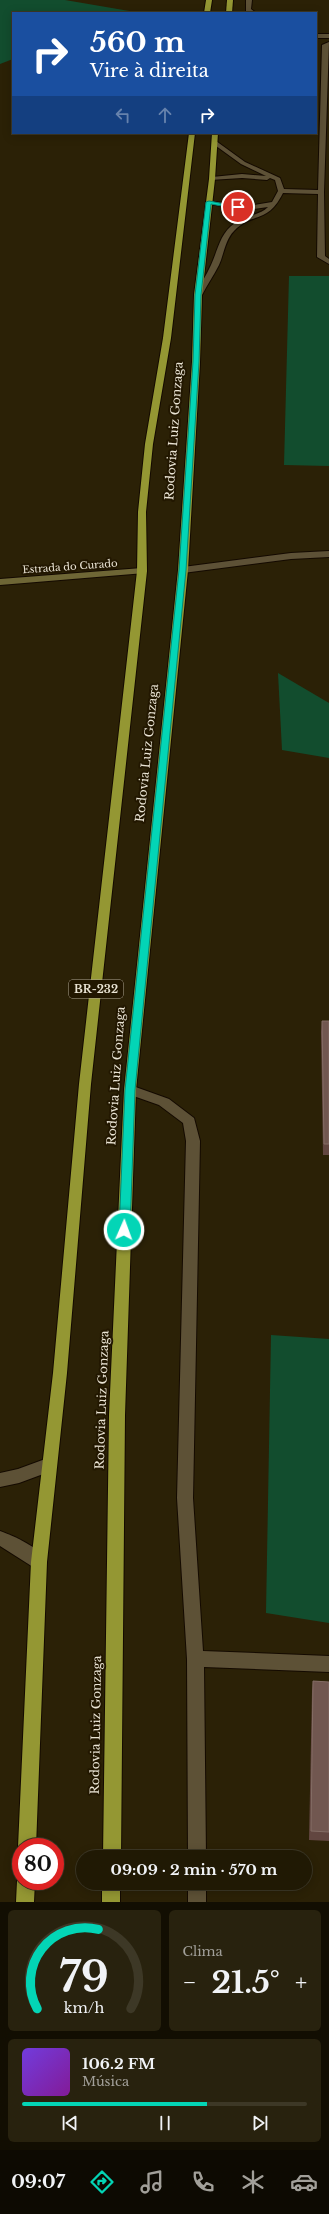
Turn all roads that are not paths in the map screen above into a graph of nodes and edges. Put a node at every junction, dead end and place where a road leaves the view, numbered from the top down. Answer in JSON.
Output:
{"nodes":[{"id":1,"x":209,"y":0,"type":"edge"},
{"id":2,"x":230,"y":0,"type":"edge"},
{"id":3,"x":249,"y":0,"type":"edge"},
{"id":4,"x":207,"y":12,"type":"edge"},
{"id":5,"x":229,"y":12,"type":"edge"},
{"id":6,"x":251,"y":12,"type":"edge"},
{"id":7,"x":317,"y":36,"type":"edge"},
{"id":8,"x":329,"y":36,"type":"edge"},
{"id":9,"x":329,"y":44,"type":"edge"},
{"id":10,"x":326,"y":100,"type":"edge"},
{"id":11,"x":192,"y":134,"type":"edge"},
{"id":12,"x":215,"y":134,"type":"edge"},
{"id":13,"x":214,"y":142,"type":"junction"},
{"id":14,"x":212,"y":179,"type":"junction"},
{"id":15,"x":279,"y":182,"type":"junction"},
{"id":16,"x":281,"y":191,"type":"junction"},
{"id":17,"x":321,"y":192,"type":"junction"},
{"id":18,"x":209,"y":202,"type":"junction"},
{"id":19,"x":276,"y":204,"type":"junction"},
{"id":20,"x":329,"y":262,"type":"edge"},
{"id":21,"x":198,"y":295,"type":"junction"},
{"id":22,"x":329,"y":554,"type":"edge"},
{"id":23,"x":183,"y":570,"type":"junction"},
{"id":24,"x":142,"y":571,"type":"junction"},
{"id":25,"x":0,"y":582,"type":"edge"},
{"id":26,"x":130,"y":1090,"type":"junction"},
{"id":27,"x":48,"y":1465,"type":"junction"},
{"id":28,"x":0,"y":1480,"type":"edge"},
{"id":29,"x":0,"y":1538,"type":"edge"},
{"id":30,"x":39,"y":1562,"type":"junction"},
{"id":31,"x":195,"y":1659,"type":"junction"},
{"id":32,"x":329,"y":1664,"type":"edge"},
{"id":33,"x":28,"y":1838,"type":"edge"},
{"id":34,"x":112,"y":1850,"type":"edge"},
{"id":35,"x":197,"y":1850,"type":"edge"},
{"id":36,"x":26,"y":1890,"type":"edge"},
{"id":37,"x":111,"y":1890,"type":"edge"},
{"id":38,"x":197,"y":1890,"type":"edge"},
{"id":39,"x":25,"y":1902,"type":"edge"},
{"id":40,"x":111,"y":1902,"type":"edge"},
{"id":41,"x":197,"y":1902,"type":"edge"}],
"edges":[{"from":1,"to":4,"type":"highway"},
{"from":2,"to":5,"type":"highway"},
{"from":3,"to":6,"type":"lane"},
{"from":7,"to":8,"type":"lane"},
{"from":9,"to":10,"type":"lane"},
{"from":10,"to":17,"type":"lane"},
{"from":11,"to":24,"type":"highway","name":"Rodovia Luiz Gonzaga","number":"BR-232"},
{"from":12,"to":13,"type":"highway","name":"Rodovia Luiz Gonzaga","number":"BR-232"},
{"from":13,"to":14,"type":"highway","name":"Rodovia Luiz Gonzaga","number":"BR-232"},
{"from":13,"to":15,"type":"lane"},
{"from":14,"to":15,"type":"lane"},
{"from":14,"to":18,"type":"highway","name":"Rodovia Luiz Gonzaga","number":"BR-232"},
{"from":15,"to":16,"type":"lane"},
{"from":16,"to":17,"type":"lane"},
{"from":16,"to":19,"type":"lane"},
{"from":17,"to":20,"type":"lane"},
{"from":18,"to":19,"type":"lane"},
{"from":18,"to":21,"type":"highway","name":"Rodovia Luiz Gonzaga","number":"BR-232"},
{"from":19,"to":21,"type":"lane"},
{"from":21,"to":23,"type":"highway","name":"Rodovia Luiz Gonzaga","number":"BR-232"},
{"from":22,"to":23,"type":"lane"},
{"from":23,"to":26,"type":"highway","name":"Rodovia Luiz Gonzaga","number":"BR-232"},
{"from":24,"to":25,"type":"main road","name":"Estrada do Curado"},
{"from":24,"to":27,"type":"highway","name":"Rodovia Luiz Gonzaga","number":"BR-232"},
{"from":26,"to":31,"type":"lane"},
{"from":26,"to":34,"type":"highway","name":"Rodovia Luiz Gonzaga","number":"BR-232"},
{"from":27,"to":28,"type":"lane"},
{"from":27,"to":30,"type":"highway","name":"Rodovia Luiz Gonzaga","number":"BR-232"},
{"from":29,"to":30,"type":"lane"},
{"from":30,"to":33,"type":"highway","name":"Rodovia Luiz Gonzaga","number":"BR-232"},
{"from":31,"to":32,"type":"lane"},
{"from":31,"to":35,"type":"lane"},
{"from":36,"to":39,"type":"highway"},
{"from":37,"to":40,"type":"highway"},
{"from":38,"to":41,"type":"lane"}]}
